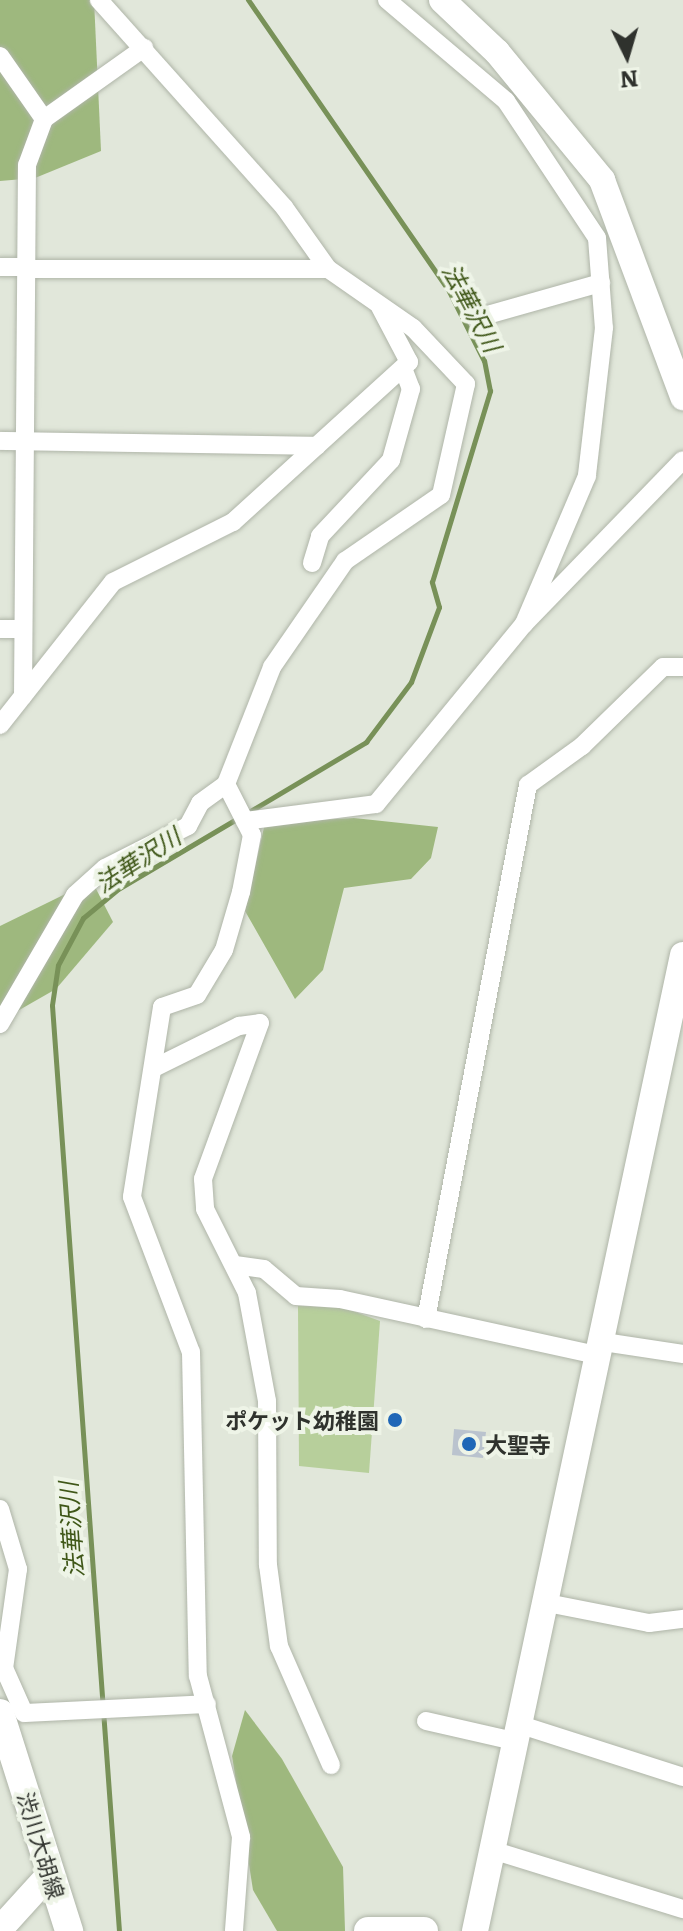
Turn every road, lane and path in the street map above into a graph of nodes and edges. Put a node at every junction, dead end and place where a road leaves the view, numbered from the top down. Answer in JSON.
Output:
{"nodes":[{"id":1,"x":99,"y":0,"type":"edge"},
{"id":2,"x":387,"y":0,"type":"edge"},
{"id":3,"x":442,"y":0,"type":"edge"},
{"id":4,"x":144,"y":48,"type":"junction"},
{"id":5,"x":0,"y":56,"type":"edge"},
{"id":6,"x":44,"y":119,"type":"junction"},
{"id":7,"x":0,"y":267,"type":"edge"},
{"id":8,"x":25,"y":268,"type":"junction"},
{"id":9,"x":328,"y":269,"type":"junction"},
{"id":10,"x":601,"y":283,"type":"junction"},
{"id":11,"x":378,"y":302,"type":"junction"},
{"id":12,"x":477,"y":318,"type":"dead end"},
{"id":13,"x":403,"y":368,"type":"junction"},
{"id":14,"x":683,"y":397,"type":"edge"},
{"id":15,"x":0,"y":441,"type":"edge"},
{"id":16,"x":23,"y":441,"type":"junction"},
{"id":17,"x":317,"y":446,"type":"junction"},
{"id":18,"x":683,"y":460,"type":"edge"},
{"id":19,"x":312,"y":563,"type":"dead end"},
{"id":20,"x":524,"y":624,"type":"junction"},
{"id":21,"x":0,"y":629,"type":"edge"},
{"id":22,"x":21,"y":629,"type":"junction"},
{"id":23,"x":683,"y":667,"type":"edge"},
{"id":24,"x":23,"y":696,"type":"junction"},
{"id":25,"x":0,"y":725,"type":"edge"},
{"id":26,"x":226,"y":784,"type":"junction"},
{"id":27,"x":245,"y":821,"type":"junction"},
{"id":28,"x":683,"y":955,"type":"edge"},
{"id":29,"x":0,"y":1024,"type":"edge"},
{"id":30,"x":156,"y":1067,"type":"junction"},
{"id":31,"x":235,"y":1265,"type":"junction"},
{"id":32,"x":426,"y":1319,"type":"junction"},
{"id":33,"x":595,"y":1347,"type":"junction"},
{"id":34,"x":683,"y":1354,"type":"edge"},
{"id":35,"x":0,"y":1509,"type":"edge"},
{"id":36,"x":542,"y":1602,"type":"junction"},
{"id":37,"x":683,"y":1619,"type":"edge"},
{"id":38,"x":2,"y":1668,"type":"edge"},
{"id":39,"x":207,"y":1704,"type":"junction"},
{"id":40,"x":0,"y":1713,"type":"edge"},
{"id":41,"x":426,"y":1721,"type":"dead end"},
{"id":42,"x":516,"y":1732,"type":"junction"},
{"id":43,"x":331,"y":1765,"type":"dead end"},
{"id":44,"x":683,"y":1777,"type":"edge"},
{"id":45,"x":492,"y":1850,"type":"junction"},
{"id":46,"x":49,"y":1875,"type":"junction"},
{"id":47,"x":683,"y":1909,"type":"edge"},
{"id":48,"x":0,"y":1929,"type":"edge"},
{"id":49,"x":69,"y":1931,"type":"edge"},
{"id":50,"x":234,"y":1931,"type":"edge"},
{"id":51,"x":368,"y":1931,"type":"edge"},
{"id":52,"x":424,"y":1931,"type":"edge"},
{"id":53,"x":475,"y":1931,"type":"edge"}],
"edges":[{"from":1,"to":4,"type":"street"},
{"from":2,"to":10,"type":"street"},
{"from":3,"to":14,"type":"street"},
{"from":4,"to":6,"type":"street"},
{"from":4,"to":9,"type":"street"},
{"from":5,"to":6,"type":"street"},
{"from":6,"to":8,"type":"street"},
{"from":7,"to":8,"type":"street"},
{"from":8,"to":9,"type":"street"},
{"from":8,"to":16,"type":"street"},
{"from":9,"to":11,"type":"street"},
{"from":10,"to":12,"type":"street"},
{"from":10,"to":20,"type":"street"},
{"from":11,"to":13,"type":"street"},
{"from":11,"to":26,"type":"street"},
{"from":13,"to":17,"type":"street"},
{"from":13,"to":19,"type":"street"},
{"from":15,"to":16,"type":"street"},
{"from":16,"to":17,"type":"street"},
{"from":16,"to":22,"type":"street"},
{"from":17,"to":24,"type":"street"},
{"from":18,"to":20,"type":"street"},
{"from":20,"to":27,"type":"street"},
{"from":21,"to":22,"type":"street"},
{"from":22,"to":24,"type":"street"},
{"from":23,"to":32,"type":"street"},
{"from":24,"to":25,"type":"street"},
{"from":26,"to":27,"type":"street"},
{"from":26,"to":29,"type":"street"},
{"from":27,"to":30,"type":"street"},
{"from":28,"to":33,"type":"street"},
{"from":30,"to":31,"type":"street"},
{"from":30,"to":39,"type":"street"},
{"from":31,"to":32,"type":"street"},
{"from":31,"to":43,"type":"street"},
{"from":32,"to":33,"type":"street"},
{"from":33,"to":34,"type":"street"},
{"from":33,"to":36,"type":"street"},
{"from":35,"to":38,"type":"street"},
{"from":36,"to":37,"type":"street"},
{"from":36,"to":42,"type":"street"},
{"from":38,"to":39,"type":"street"},
{"from":39,"to":50,"type":"street"},
{"from":40,"to":46,"type":"main road","name":"渋川大胡線"},
{"from":41,"to":42,"type":"street"},
{"from":42,"to":44,"type":"street"},
{"from":42,"to":45,"type":"street"},
{"from":45,"to":47,"type":"street"},
{"from":45,"to":53,"type":"street"},
{"from":46,"to":48,"type":"street"},
{"from":46,"to":49,"type":"main road","name":"渋川大胡線"},
{"from":51,"to":52,"type":"main road"}]}
